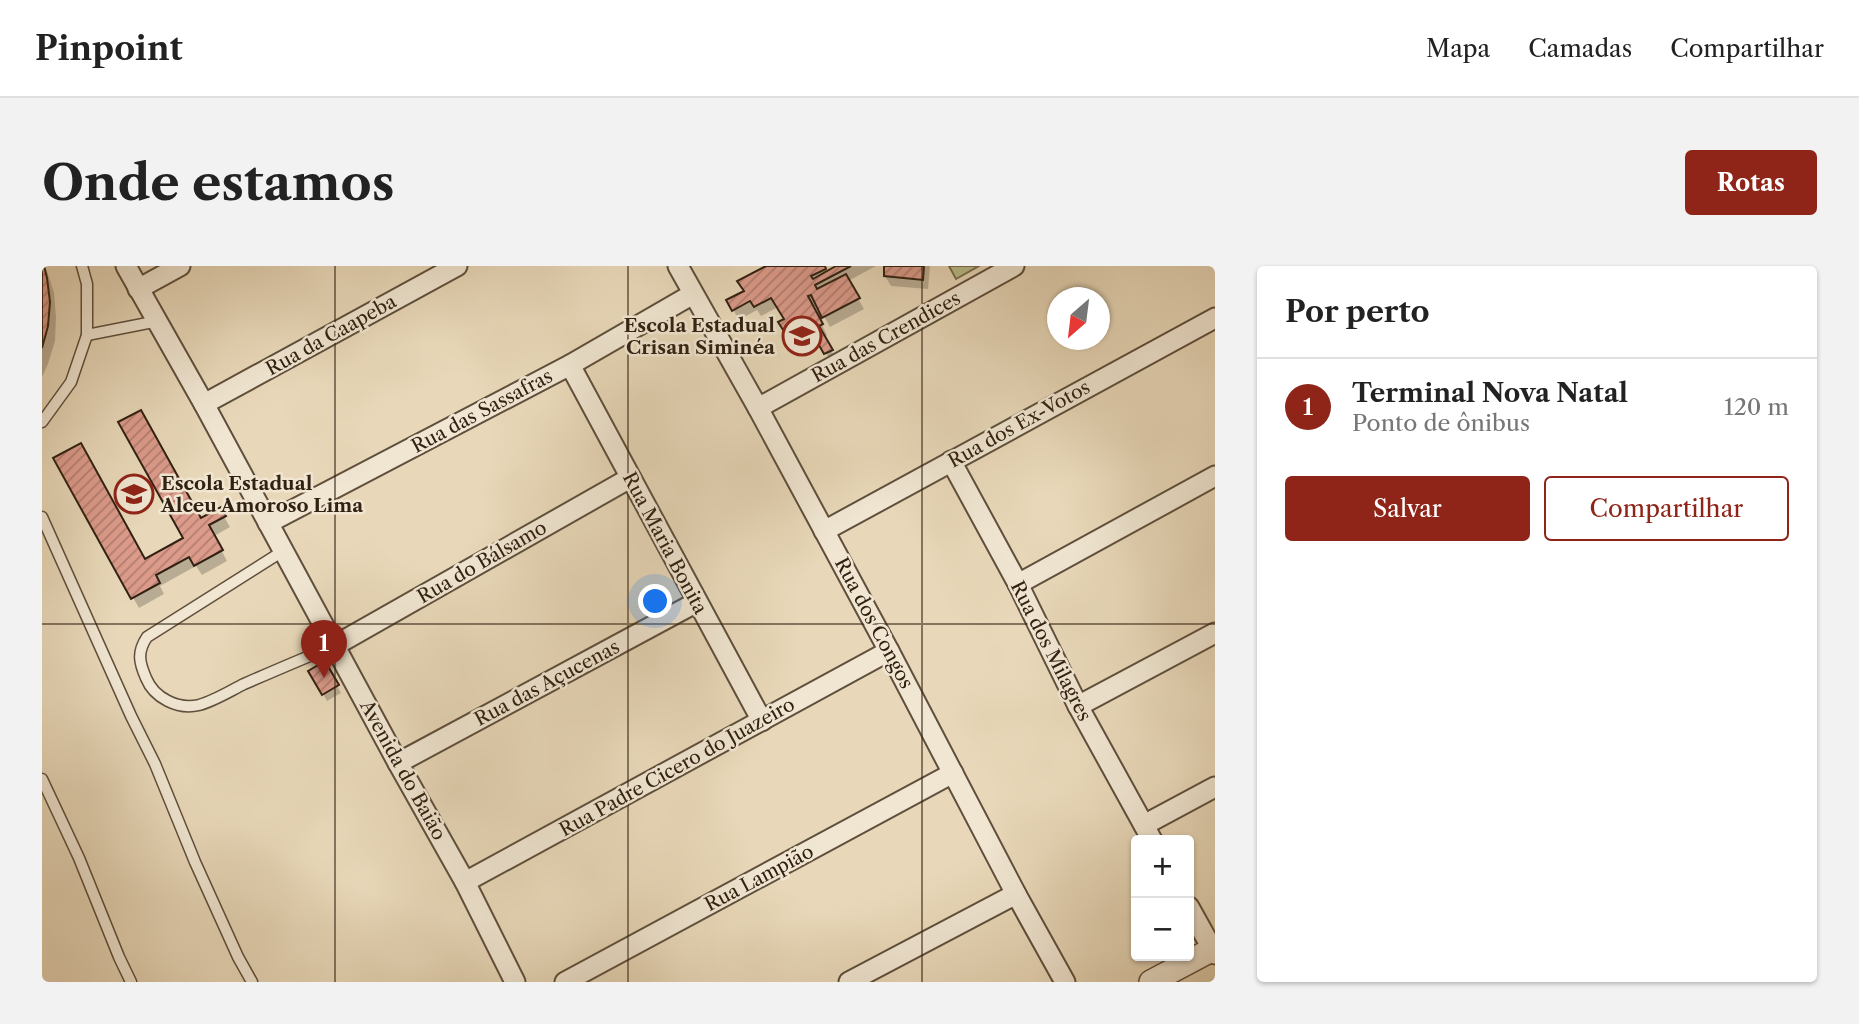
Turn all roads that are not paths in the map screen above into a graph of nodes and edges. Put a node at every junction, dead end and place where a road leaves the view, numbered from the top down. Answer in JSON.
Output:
{"nodes":[{"id":1,"x":82,"y":266,"type":"edge"},
{"id":2,"x":126,"y":266,"type":"edge"},
{"id":3,"x":180,"y":266,"type":"edge"},
{"id":4,"x":457,"y":266,"type":"edge"},
{"id":5,"x":678,"y":266,"type":"edge"},
{"id":6,"x":1014,"y":266,"type":"edge"},
{"id":7,"x":138,"y":289,"type":"junction"},
{"id":8,"x":693,"y":294,"type":"junction"},
{"id":9,"x":1215,"y":317,"type":"edge"},
{"id":10,"x":158,"y":321,"type":"junction"},
{"id":11,"x":87,"y":335,"type":"junction"},
{"id":12,"x":570,"y":365,"type":"junction"},
{"id":13,"x":204,"y":404,"type":"junction"},
{"id":14,"x":758,"y":408,"type":"junction"},
{"id":15,"x":42,"y":422,"type":"edge"},
{"id":16,"x":951,"y":461,"type":"junction"},
{"id":17,"x":1215,"y":476,"type":"edge"},
{"id":18,"x":630,"y":478,"type":"junction"},
{"id":19,"x":42,"y":517,"type":"edge"},
{"id":20,"x":268,"y":523,"type":"junction"},
{"id":21,"x":824,"y":531,"type":"junction"},
{"id":22,"x":283,"y":551,"type":"junction"},
{"id":23,"x":1017,"y":584,"type":"junction"},
{"id":24,"x":697,"y":602,"type":"junction"},
{"id":25,"x":1215,"y":632,"type":"edge"},
{"id":26,"x":334,"y":646,"type":"junction"},
{"id":27,"x":889,"y":651,"type":"junction"},
{"id":28,"x":1078,"y":706,"type":"junction"},
{"id":29,"x":762,"y":721,"type":"junction"},
{"id":30,"x":398,"y":763,"type":"junction"},
{"id":31,"x":953,"y":773,"type":"junction"},
{"id":32,"x":42,"y":779,"type":"edge"},
{"id":33,"x":1215,"y":787,"type":"edge"},
{"id":34,"x":1148,"y":833,"type":"edge"},
{"id":35,"x":466,"y":882,"type":"junction"},
{"id":36,"x":1016,"y":894,"type":"junction"},
{"id":37,"x":1194,"y":916,"type":"edge"},
{"id":38,"x":1214,"y":950,"type":"edge"},
{"id":39,"x":131,"y":982,"type":"edge"},
{"id":40,"x":252,"y":982,"type":"edge"},
{"id":41,"x":515,"y":982,"type":"edge"},
{"id":42,"x":565,"y":982,"type":"edge"},
{"id":43,"x":849,"y":982,"type":"edge"},
{"id":44,"x":1065,"y":982,"type":"edge"},
{"id":45,"x":1151,"y":982,"type":"edge"}],
"edges":[{"from":1,"to":11,"type":"lane"},
{"from":2,"to":7,"type":"street","name":"Avenida do Baião"},
{"from":3,"to":7,"type":"street"},
{"from":4,"to":13,"type":"street","name":"Rua da Caapeba"},
{"from":5,"to":8,"type":"street","name":"Rua dos Congos"},
{"from":6,"to":14,"type":"street","name":"Rua das Crendices"},
{"from":7,"to":10,"type":"street","name":"Avenida do Baião"},
{"from":8,"to":12,"type":"street","name":"Rua das Sassafras"},
{"from":8,"to":14,"type":"street","name":"Rua dos Congos"},
{"from":9,"to":16,"type":"street","name":"Rua dos Ex-Votos"},
{"from":10,"to":11,"type":"lane"},
{"from":10,"to":13,"type":"street","name":"Avenida do Baião"},
{"from":11,"to":15,"type":"lane"},
{"from":12,"to":18,"type":"street","name":"Rua Maria Bonita"},
{"from":12,"to":20,"type":"street","name":"Rua das Sassafras"},
{"from":13,"to":20,"type":"street","name":"Avenida do Baião"},
{"from":14,"to":21,"type":"street","name":"Rua dos Congos"},
{"from":16,"to":21,"type":"street","name":"Rua dos Ex-Votos"},
{"from":16,"to":23,"type":"street","name":"Rua dos Milagres"},
{"from":17,"to":23,"type":"street"},
{"from":18,"to":24,"type":"street","name":"Rua Maria Bonita"},
{"from":18,"to":26,"type":"street","name":"Rua do Bálsamo"},
{"from":19,"to":40,"type":"lane"},
{"from":20,"to":22,"type":"street","name":"Avenida do Baião"},
{"from":21,"to":27,"type":"street","name":"Rua dos Congos"},
{"from":22,"to":26,"type":"street","name":"Avenida do Baião"},
{"from":22,"to":26,"type":"lane"},
{"from":23,"to":28,"type":"street","name":"Rua dos Milagres"},
{"from":24,"to":29,"type":"street","name":"Rua Maria Bonita"},
{"from":24,"to":30,"type":"street","name":"Rua das Açucenas"},
{"from":25,"to":28,"type":"street"},
{"from":26,"to":30,"type":"street","name":"Avenida do Baião"},
{"from":27,"to":29,"type":"street","name":"Rua Padre Cicero do Juazeiro"},
{"from":27,"to":31,"type":"street","name":"Rua dos Congos"},
{"from":28,"to":34,"type":"street","name":"Rua dos Milagres"},
{"from":29,"to":35,"type":"street","name":"Rua Padre Cicero do Juazeiro"},
{"from":30,"to":35,"type":"street","name":"Avenida do Baião"},
{"from":31,"to":36,"type":"street","name":"Rua dos Congos"},
{"from":31,"to":42,"type":"street","name":"Rua Lampião"},
{"from":32,"to":39,"type":"lane"},
{"from":33,"to":34,"type":"street"},
{"from":35,"to":41,"type":"street","name":"Avenida do Baião"},
{"from":36,"to":43,"type":"street"},
{"from":36,"to":44,"type":"street","name":"Rua dos Congos"},
{"from":37,"to":38,"type":"street"},
{"from":38,"to":45,"type":"street"}]}
